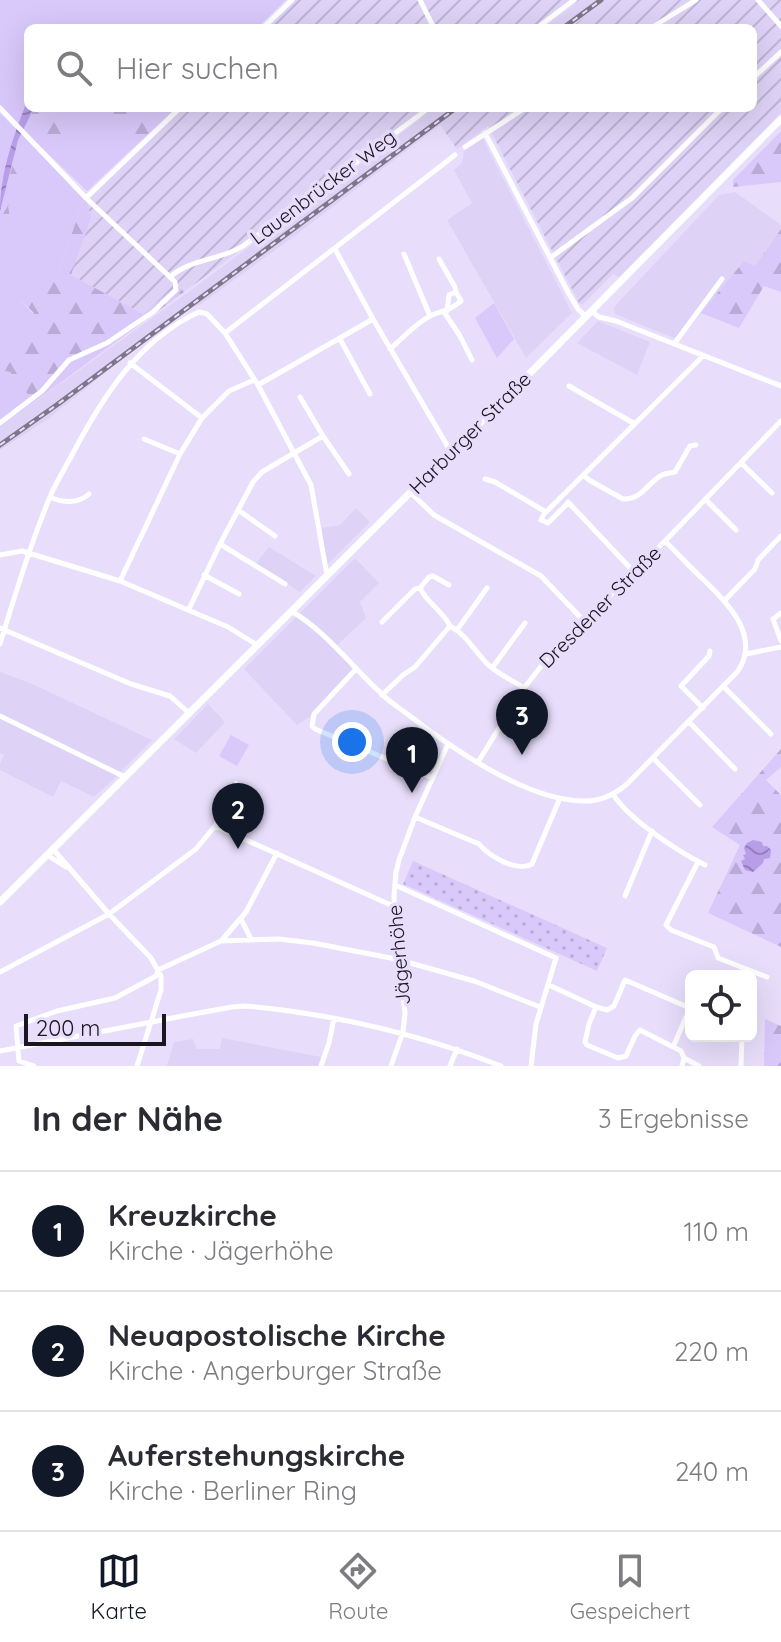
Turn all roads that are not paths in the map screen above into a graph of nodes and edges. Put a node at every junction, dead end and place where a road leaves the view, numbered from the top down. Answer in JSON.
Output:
{"nodes":[{"id":1,"x":292,"y":0,"type":"edge"},
{"id":2,"x":420,"y":0,"type":"edge"},
{"id":3,"x":574,"y":0,"type":"edge"},
{"id":4,"x":696,"y":0,"type":"edge"},
{"id":5,"x":758,"y":0,"type":"edge"},
{"id":6,"x":267,"y":24,"type":"edge"},
{"id":7,"x":432,"y":24,"type":"edge"},
{"id":8,"x":542,"y":24,"type":"edge"},
{"id":9,"x":657,"y":24,"type":"edge"},
{"id":10,"x":781,"y":26,"type":"edge"},
{"id":11,"x":781,"y":52,"type":"edge"},
{"id":12,"x":757,"y":74,"type":"edge"},
{"id":13,"x":0,"y":108,"type":"edge"},
{"id":14,"x":176,"y":112,"type":"edge"},
{"id":15,"x":424,"y":112,"type":"edge"},
{"id":16,"x":519,"y":112,"type":"edge"},
{"id":17,"x":718,"y":112,"type":"edge"},
{"id":18,"x":781,"y":119,"type":"edge"},
{"id":19,"x":485,"y":133,"type":"junction"},
{"id":20,"x":465,"y":147,"type":"dead end"},
{"id":21,"x":455,"y":155,"type":"dead end"},
{"id":22,"x":86,"y":198,"type":"junction"},
{"id":23,"x":335,"y":249,"type":"junction"},
{"id":24,"x":404,"y":254,"type":"dead end"},
{"id":25,"x":550,"y":258,"type":"junction"},
{"id":26,"x":439,"y":259,"type":"dead end"},
{"id":27,"x":170,"y":277,"type":"junction"},
{"id":28,"x":722,"y":279,"type":"dead end"},
{"id":29,"x":456,"y":292,"type":"junction"},
{"id":30,"x":446,"y":311,"type":"junction"},
{"id":31,"x":591,"y":312,"type":"junction"},
{"id":32,"x":430,"y":316,"type":"junction"},
{"id":33,"x":373,"y":319,"type":"junction"},
{"id":34,"x":225,"y":333,"type":"junction"},
{"id":35,"x":340,"y":339,"type":"junction"},
{"id":36,"x":674,"y":344,"type":"junction"},
{"id":37,"x":390,"y":349,"type":"junction"},
{"id":38,"x":702,"y":355,"type":"junction"},
{"id":39,"x":472,"y":360,"type":"dead end"},
{"id":40,"x":130,"y":363,"type":"junction"},
{"id":41,"x":256,"y":382,"type":"junction"},
{"id":42,"x":569,"y":386,"type":"dead end"},
{"id":43,"x":781,"y":386,"type":"edge"},
{"id":44,"x":370,"y":394,"type":"dead end"},
{"id":45,"x":300,"y":397,"type":"dead end"},
{"id":46,"x":202,"y":418,"type":"junction"},
{"id":47,"x":781,"y":421,"type":"edge"},
{"id":48,"x":0,"y":423,"type":"edge"},
{"id":49,"x":635,"y":424,"type":"junction"},
{"id":50,"x":323,"y":436,"type":"junction"},
{"id":51,"x":144,"y":439,"type":"dead end"},
{"id":52,"x":696,"y":445,"type":"dead end"},
{"id":53,"x":451,"y":452,"type":"junction"},
{"id":54,"x":293,"y":453,"type":"junction"},
{"id":55,"x":180,"y":454,"type":"junction"},
{"id":56,"x":741,"y":463,"type":"junction"},
{"id":57,"x":349,"y":474,"type":"dead end"},
{"id":58,"x":583,"y":475,"type":"junction"},
{"id":59,"x":485,"y":479,"type":"dead end"},
{"id":60,"x":410,"y":492,"type":"junction"},
{"id":61,"x":772,"y":493,"type":"dead end"},
{"id":62,"x":89,"y":494,"type":"dead end"},
{"id":63,"x":563,"y":496,"type":"junction"},
{"id":64,"x":50,"y":497,"type":"junction"},
{"id":65,"x":705,"y":499,"type":"junction"},
{"id":66,"x":568,"y":503,"type":"junction"},
{"id":67,"x":238,"y":510,"type":"junction"},
{"id":68,"x":546,"y":512,"type":"junction"},
{"id":69,"x":736,"y":530,"type":"dead end"},
{"id":70,"x":275,"y":536,"type":"dead end"},
{"id":71,"x":781,"y":536,"type":"edge"},
{"id":72,"x":665,"y":541,"type":"junction"},
{"id":73,"x":220,"y":544,"type":"junction"},
{"id":74,"x":30,"y":553,"type":"junction"},
{"id":75,"x":0,"y":555,"type":"edge"},
{"id":76,"x":633,"y":571,"type":"junction"},
{"id":77,"x":204,"y":575,"type":"junction"},
{"id":78,"x":327,"y":575,"type":"junction"},
{"id":79,"x":120,"y":581,"type":"junction"},
{"id":80,"x":285,"y":584,"type":"dead end"},
{"id":81,"x":449,"y":585,"type":"dead end"},
{"id":82,"x":420,"y":588,"type":"junction"},
{"id":83,"x":487,"y":588,"type":"dead end"},
{"id":84,"x":239,"y":594,"type":"dead end"},
{"id":85,"x":724,"y":601,"type":"junction"},
{"id":86,"x":298,"y":604,"type":"junction"},
{"id":87,"x":189,"y":609,"type":"junction"},
{"id":88,"x":291,"y":611,"type":"junction"},
{"id":89,"x":781,"y":613,"type":"edge"},
{"id":90,"x":307,"y":620,"type":"junction"},
{"id":91,"x":583,"y":620,"type":"junction"},
{"id":92,"x":382,"y":622,"type":"dead end"},
{"id":93,"x":525,"y":623,"type":"dead end"},
{"id":94,"x":454,"y":628,"type":"junction"},
{"id":95,"x":2,"y":629,"type":"edge"},
{"id":96,"x":0,"y":644,"type":"edge"},
{"id":97,"x":781,"y":644,"type":"edge"},
{"id":98,"x":257,"y":645,"type":"junction"},
{"id":99,"x":710,"y":651,"type":"dead end"},
{"id":100,"x":746,"y":654,"type":"junction"},
{"id":101,"x":492,"y":668,"type":"junction"},
{"id":102,"x":356,"y":669,"type":"junction"},
{"id":103,"x":724,"y":687,"type":"junction"},
{"id":104,"x":524,"y":688,"type":"junction"},
{"id":105,"x":382,"y":695,"type":"junction"},
{"id":106,"x":703,"y":708,"type":"junction"},
{"id":107,"x":189,"y":713,"type":"junction"},
{"id":108,"x":0,"y":716,"type":"edge"},
{"id":109,"x":689,"y":722,"type":"junction"},
{"id":110,"x":771,"y":734,"type":"dead end"},
{"id":111,"x":448,"y":744,"type":"junction"},
{"id":112,"x":653,"y":758,"type":"junction"},
{"id":113,"x":478,"y":762,"type":"junction"},
{"id":114,"x":735,"y":769,"type":"dead end"},
{"id":115,"x":125,"y":777,"type":"junction"},
{"id":116,"x":433,"y":778,"type":"junction"},
{"id":117,"x":236,"y":783,"type":"dead end"},
{"id":118,"x":613,"y":794,"type":"junction"},
{"id":119,"x":560,"y":798,"type":"junction"},
{"id":120,"x":700,"y":805,"type":"dead end"},
{"id":121,"x":415,"y":817,"type":"junction"},
{"id":122,"x":215,"y":826,"type":"junction"},
{"id":123,"x":652,"y":831,"type":"junction"},
{"id":124,"x":50,"y":852,"type":"junction"},
{"id":125,"x":277,"y":853,"type":"junction"},
{"id":126,"x":395,"y":885,"type":"junction"},
{"id":127,"x":625,"y":896,"type":"dead end"},
{"id":128,"x":0,"y":902,"type":"edge"},
{"id":129,"x":394,"y":906,"type":"junction"},
{"id":130,"x":109,"y":914,"type":"junction"},
{"id":131,"x":241,"y":919,"type":"junction"},
{"id":132,"x":251,"y":939,"type":"junction"},
{"id":133,"x":221,"y":941,"type":"junction"},
{"id":134,"x":396,"y":959,"type":"junction"},
{"id":135,"x":158,"y":970,"type":"junction"},
{"id":136,"x":0,"y":972,"type":"edge"},
{"id":137,"x":767,"y":977,"type":"dead end"},
{"id":138,"x":550,"y":981,"type":"junction"},
{"id":139,"x":685,"y":1005,"type":"edge"},
{"id":140,"x":540,"y":1007,"type":"junction"},
{"id":141,"x":596,"y":1007,"type":"junction"},
{"id":142,"x":334,"y":1018,"type":"junction"},
{"id":143,"x":685,"y":1021,"type":"edge"},
{"id":144,"x":151,"y":1022,"type":"junction"},
{"id":145,"x":403,"y":1032,"type":"junction"},
{"id":146,"x":742,"y":1042,"type":"edge"},
{"id":147,"x":673,"y":1047,"type":"junction"},
{"id":148,"x":16,"y":1049,"type":"junction"},
{"id":149,"x":457,"y":1049,"type":"junction"},
{"id":150,"x":0,"y":1051,"type":"edge"},
{"id":151,"x":615,"y":1057,"type":"junction"},
{"id":152,"x":684,"y":1058,"type":"junction"},
{"id":153,"x":34,"y":1066,"type":"edge"},
{"id":154,"x":137,"y":1066,"type":"edge"},
{"id":155,"x":321,"y":1066,"type":"edge"},
{"id":156,"x":391,"y":1066,"type":"edge"},
{"id":157,"x":450,"y":1066,"type":"edge"},
{"id":158,"x":501,"y":1066,"type":"edge"},
{"id":159,"x":531,"y":1066,"type":"edge"},
{"id":160,"x":612,"y":1066,"type":"edge"},
{"id":161,"x":682,"y":1066,"type":"edge"},
{"id":162,"x":699,"y":1066,"type":"edge"},
{"id":163,"x":741,"y":1066,"type":"edge"}],
"edges":[{"from":1,"to":6,"type":"street"},
{"from":2,"to":7,"type":"street"},
{"from":3,"to":8,"type":"street"},
{"from":4,"to":9,"type":"street"},
{"from":5,"to":10,"type":"street"},
{"from":11,"to":12,"type":"street"},
{"from":13,"to":22,"type":"street"},
{"from":14,"to":22,"type":"street"},
{"from":15,"to":27,"type":"street","name":"Lauenbrücker Weg"},
{"from":16,"to":19,"type":"street"},
{"from":17,"to":25,"type":"street"},
{"from":18,"to":31,"type":"main road","name":"Harburger Straße"},
{"from":19,"to":20,"type":"street"},
{"from":19,"to":25,"type":"street"},
{"from":21,"to":23,"type":"street"},
{"from":22,"to":27,"type":"street"},
{"from":23,"to":33,"type":"street"},
{"from":23,"to":34,"type":"street"},
{"from":24,"to":32,"type":"street"},
{"from":25,"to":31,"type":"street"},
{"from":26,"to":29,"type":"street"},
{"from":27,"to":48,"type":"street"},
{"from":28,"to":36,"type":"street"},
{"from":29,"to":30,"type":"street"},
{"from":29,"to":30,"type":"street"},
{"from":30,"to":32,"type":"street"},
{"from":30,"to":39,"type":"street"},
{"from":31,"to":36,"type":"street"},
{"from":31,"to":53,"type":"main road","name":"Harburger Straße"},
{"from":32,"to":37,"type":"street"},
{"from":33,"to":35,"type":"street"},
{"from":33,"to":37,"type":"street"},
{"from":34,"to":40,"type":"street"},
{"from":34,"to":41,"type":"street"},
{"from":35,"to":41,"type":"street"},
{"from":35,"to":44,"type":"street"},
{"from":36,"to":38,"type":"street"},
{"from":37,"to":53,"type":"street"},
{"from":38,"to":43,"type":"street"},
{"from":38,"to":49,"type":"street"},
{"from":40,"to":46,"type":"street"},
{"from":40,"to":64,"type":"street"},
{"from":41,"to":46,"type":"street"},
{"from":41,"to":54,"type":"street"},
{"from":42,"to":49,"type":"street"},
{"from":45,"to":50,"type":"street"},
{"from":46,"to":55,"type":"street"},
{"from":47,"to":56,"type":"street","name":"Dresdener Straße"},
{"from":49,"to":58,"type":"street"},
{"from":50,"to":54,"type":"street"},
{"from":50,"to":57,"type":"street"},
{"from":51,"to":55,"type":"street"},
{"from":52,"to":58,"type":"street"},
{"from":53,"to":60,"type":"main road","name":"Harburger Straße"},
{"from":54,"to":67,"type":"street"},
{"from":54,"to":78,"type":"street"},
{"from":55,"to":79,"type":"street"},
{"from":56,"to":61,"type":"street"},
{"from":56,"to":65,"type":"street","name":"Dresdener Straße"},
{"from":58,"to":63,"type":"street"},
{"from":59,"to":68,"type":"street"},
{"from":60,"to":78,"type":"main road","name":"Harburger Straße"},
{"from":60,"to":91,"type":"street"},
{"from":62,"to":64,"type":"street"},
{"from":63,"to":66,"type":"street"},
{"from":63,"to":68,"type":"street"},
{"from":64,"to":74,"type":"street"},
{"from":65,"to":69,"type":"street"},
{"from":65,"to":72,"type":"street","name":"Dresdener Straße"},
{"from":66,"to":68,"type":"street"},
{"from":66,"to":76,"type":"street"},
{"from":67,"to":70,"type":"street"},
{"from":67,"to":73,"type":"street"},
{"from":71,"to":85,"type":"street"},
{"from":72,"to":76,"type":"street","name":"Dresdener Straße"},
{"from":72,"to":85,"type":"street"},
{"from":73,"to":77,"type":"street"},
{"from":73,"to":80,"type":"street"},
{"from":74,"to":75,"type":"street"},
{"from":74,"to":79,"type":"street"},
{"from":74,"to":95,"type":"street"},
{"from":76,"to":91,"type":"street","name":"Dresdener Straße"},
{"from":77,"to":84,"type":"street"},
{"from":77,"to":87,"type":"street"},
{"from":78,"to":86,"type":"main road","name":"Harburger Straße"},
{"from":79,"to":87,"type":"street"},
{"from":81,"to":82,"type":"street"},
{"from":82,"to":92,"type":"street"},
{"from":82,"to":94,"type":"street"},
{"from":83,"to":94,"type":"street"},
{"from":85,"to":100,"type":"street"},
{"from":86,"to":88,"type":"main road","name":"Harburger Straße"},
{"from":86,"to":90,"type":"street"},
{"from":87,"to":98,"type":"street"},
{"from":88,"to":90,"type":"street"},
{"from":88,"to":98,"type":"main road","name":"Harburger Straße"},
{"from":89,"to":97,"type":"street"},
{"from":90,"to":102,"type":"street"},
{"from":91,"to":104,"type":"street","name":"Dresdener Straße"},
{"from":93,"to":101,"type":"street"},
{"from":94,"to":101,"type":"street"},
{"from":94,"to":105,"type":"street"},
{"from":95,"to":96,"type":"street"},
{"from":95,"to":107,"type":"street"},
{"from":97,"to":100,"type":"street"},
{"from":98,"to":107,"type":"main road","name":"Harburger Straße"},
{"from":99,"to":106,"type":"street"},
{"from":100,"to":103,"type":"street"},
{"from":101,"to":104,"type":"street"},
{"from":102,"to":105,"type":"street"},
{"from":102,"to":116,"type":"street"},
{"from":103,"to":106,"type":"street"},
{"from":103,"to":110,"type":"street"},
{"from":104,"to":113,"type":"street","name":"Dresdener Straße"},
{"from":105,"to":111,"type":"street"},
{"from":106,"to":109,"type":"street"},
{"from":107,"to":115,"type":"main road","name":"Harburger Straße"},
{"from":108,"to":115,"type":"street"},
{"from":109,"to":112,"type":"street"},
{"from":109,"to":114,"type":"street"},
{"from":111,"to":113,"type":"street"},
{"from":111,"to":116,"type":"street","name":"Jägerhöhe"},
{"from":112,"to":118,"type":"street"},
{"from":112,"to":120,"type":"street"},
{"from":113,"to":119,"type":"street"},
{"from":115,"to":124,"type":"main road","name":"Harburger Straße"},
{"from":116,"to":121,"type":"street","name":"Jägerhöhe"},
{"from":117,"to":122,"type":"street"},
{"from":118,"to":119,"type":"street"},
{"from":118,"to":123,"type":"street"},
{"from":119,"to":121,"type":"street"},
{"from":121,"to":126,"type":"street","name":"Jägerhöhe"},
{"from":122,"to":125,"type":"street"},
{"from":122,"to":130,"type":"street"},
{"from":123,"to":127,"type":"street"},
{"from":123,"to":137,"type":"street"},
{"from":124,"to":128,"type":"main road","name":"Harburger Straße"},
{"from":124,"to":130,"type":"street"},
{"from":125,"to":129,"type":"street"},
{"from":125,"to":131,"type":"street"},
{"from":126,"to":129,"type":"street","name":"Jägerhöhe"},
{"from":126,"to":138,"type":"street"},
{"from":129,"to":134,"type":"street","name":"Jägerhöhe"},
{"from":130,"to":135,"type":"street"},
{"from":130,"to":136,"type":"street"},
{"from":131,"to":132,"type":"street"},
{"from":131,"to":133,"type":"street"},
{"from":132,"to":133,"type":"street"},
{"from":132,"to":134,"type":"street"},
{"from":133,"to":135,"type":"street"},
{"from":134,"to":140,"type":"street"},
{"from":134,"to":145,"type":"street","name":"Jägerhöhe"},
{"from":135,"to":144,"type":"street"},
{"from":135,"to":148,"type":"street"},
{"from":138,"to":140,"type":"street"},
{"from":138,"to":141,"type":"street"},
{"from":139,"to":141,"type":"street"},
{"from":140,"to":159,"type":"street"},
{"from":141,"to":151,"type":"street"},
{"from":142,"to":144,"type":"street"},
{"from":142,"to":145,"type":"street"},
{"from":142,"to":155,"type":"street"},
{"from":143,"to":147,"type":"street"},
{"from":144,"to":148,"type":"street"},
{"from":144,"to":154,"type":"street"},
{"from":145,"to":149,"type":"street"},
{"from":145,"to":156,"type":"street"},
{"from":146,"to":163,"type":"street"},
{"from":147,"to":151,"type":"street"},
{"from":147,"to":152,"type":"street"},
{"from":148,"to":150,"type":"street"},
{"from":148,"to":153,"type":"street"},
{"from":149,"to":157,"type":"street"},
{"from":149,"to":158,"type":"street"},
{"from":151,"to":160,"type":"street"},
{"from":152,"to":161,"type":"street"},
{"from":152,"to":162,"type":"street"}]}
